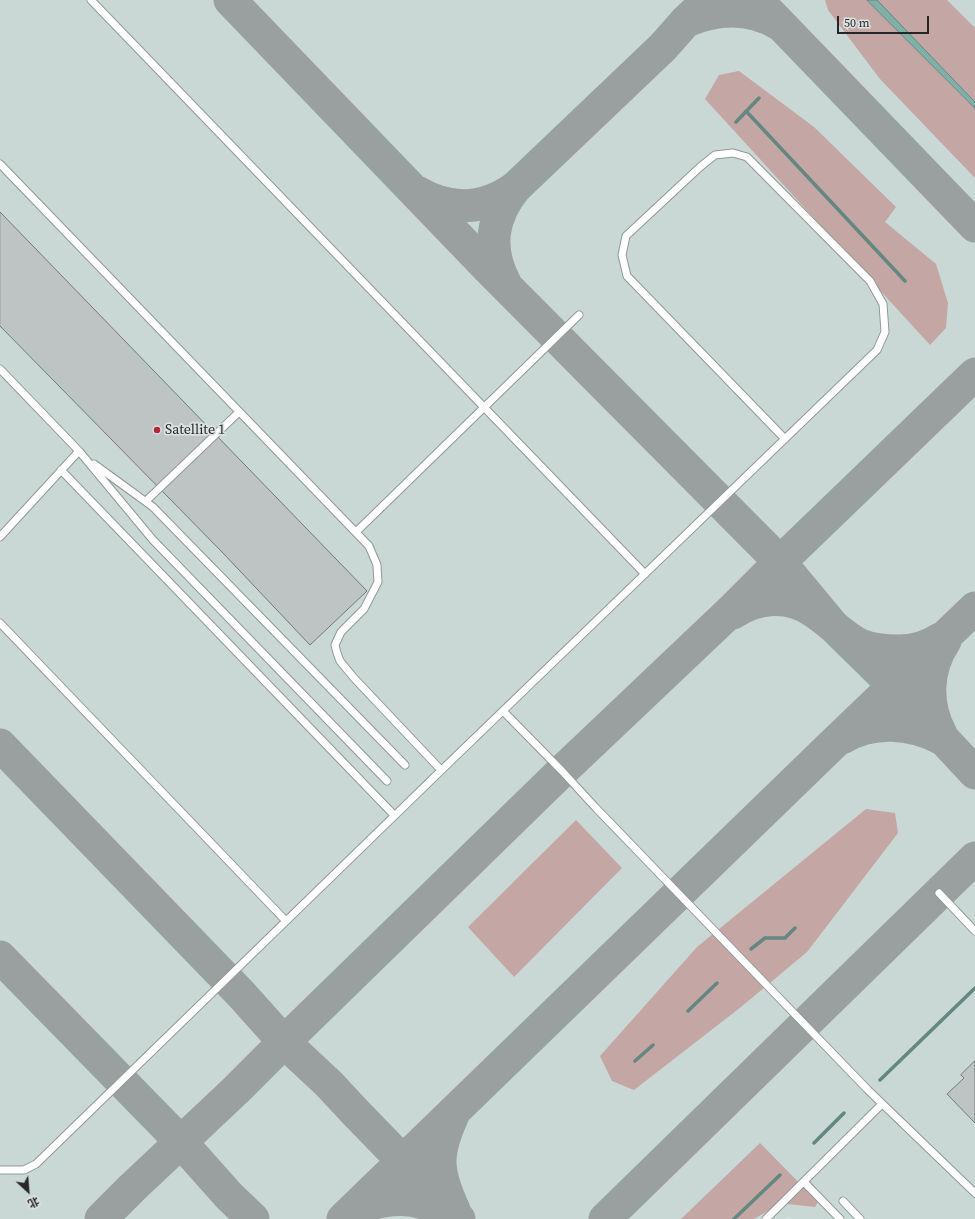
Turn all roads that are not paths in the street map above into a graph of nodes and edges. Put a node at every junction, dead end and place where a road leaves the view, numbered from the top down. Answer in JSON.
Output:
{"nodes":[{"id":1,"x":91,"y":0,"type":"edge"},
{"id":2,"x":0,"y":164,"type":"edge"},
{"id":3,"x":579,"y":315,"type":"dead end"},
{"id":4,"x":0,"y":368,"type":"edge"},
{"id":5,"x":484,"y":407,"type":"junction"},
{"id":6,"x":239,"y":412,"type":"junction"},
{"id":7,"x":784,"y":439,"type":"junction"},
{"id":8,"x":79,"y":451,"type":"junction"},
{"id":9,"x":61,"y":470,"type":"junction"},
{"id":10,"x":146,"y":501,"type":"junction"},
{"id":11,"x":356,"y":532,"type":"junction"},
{"id":12,"x":0,"y":537,"type":"edge"},
{"id":13,"x":645,"y":574,"type":"junction"},
{"id":14,"x":0,"y":623,"type":"edge"},
{"id":15,"x":503,"y":711,"type":"junction"},
{"id":16,"x":405,"y":765,"type":"dead end"},
{"id":17,"x":441,"y":770,"type":"junction"},
{"id":18,"x":387,"y":782,"type":"dead end"},
{"id":19,"x":394,"y":815,"type":"junction"},
{"id":20,"x":939,"y":893,"type":"dead end"},
{"id":21,"x":286,"y":920,"type":"junction"},
{"id":22,"x":975,"y":931,"type":"edge"},
{"id":23,"x":882,"y":1104,"type":"junction"},
{"id":24,"x":0,"y":1170,"type":"edge"},
{"id":25,"x":804,"y":1182,"type":"junction"},
{"id":26,"x":975,"y":1193,"type":"edge"},
{"id":27,"x":843,"y":1201,"type":"dead end"},
{"id":28,"x":766,"y":1219,"type":"edge"},
{"id":29,"x":840,"y":1219,"type":"edge"},
{"id":30,"x":860,"y":1219,"type":"edge"}],
"edges":[{"from":1,"to":5,"type":"lane"},
{"from":2,"to":6,"type":"lane"},
{"from":3,"to":5,"type":"lane"},
{"from":4,"to":8,"type":"lane"},
{"from":5,"to":11,"type":"lane"},
{"from":5,"to":13,"type":"lane"},
{"from":6,"to":10,"type":"lane"},
{"from":6,"to":11,"type":"lane"},
{"from":7,"to":7,"type":"lane"},
{"from":7,"to":13,"type":"lane"},
{"from":8,"to":9,"type":"lane"},
{"from":8,"to":10,"type":"lane"},
{"from":8,"to":18,"type":"lane"},
{"from":9,"to":12,"type":"lane"},
{"from":9,"to":19,"type":"lane"},
{"from":10,"to":16,"type":"lane"},
{"from":11,"to":17,"type":"lane"},
{"from":13,"to":15,"type":"lane"},
{"from":14,"to":21,"type":"lane"},
{"from":15,"to":17,"type":"lane"},
{"from":15,"to":23,"type":"lane"},
{"from":17,"to":19,"type":"lane"},
{"from":19,"to":21,"type":"lane"},
{"from":20,"to":22,"type":"lane"},
{"from":21,"to":24,"type":"lane"},
{"from":23,"to":25,"type":"lane"},
{"from":23,"to":26,"type":"lane"},
{"from":25,"to":28,"type":"lane"},
{"from":25,"to":29,"type":"lane"},
{"from":27,"to":30,"type":"lane"}]}
